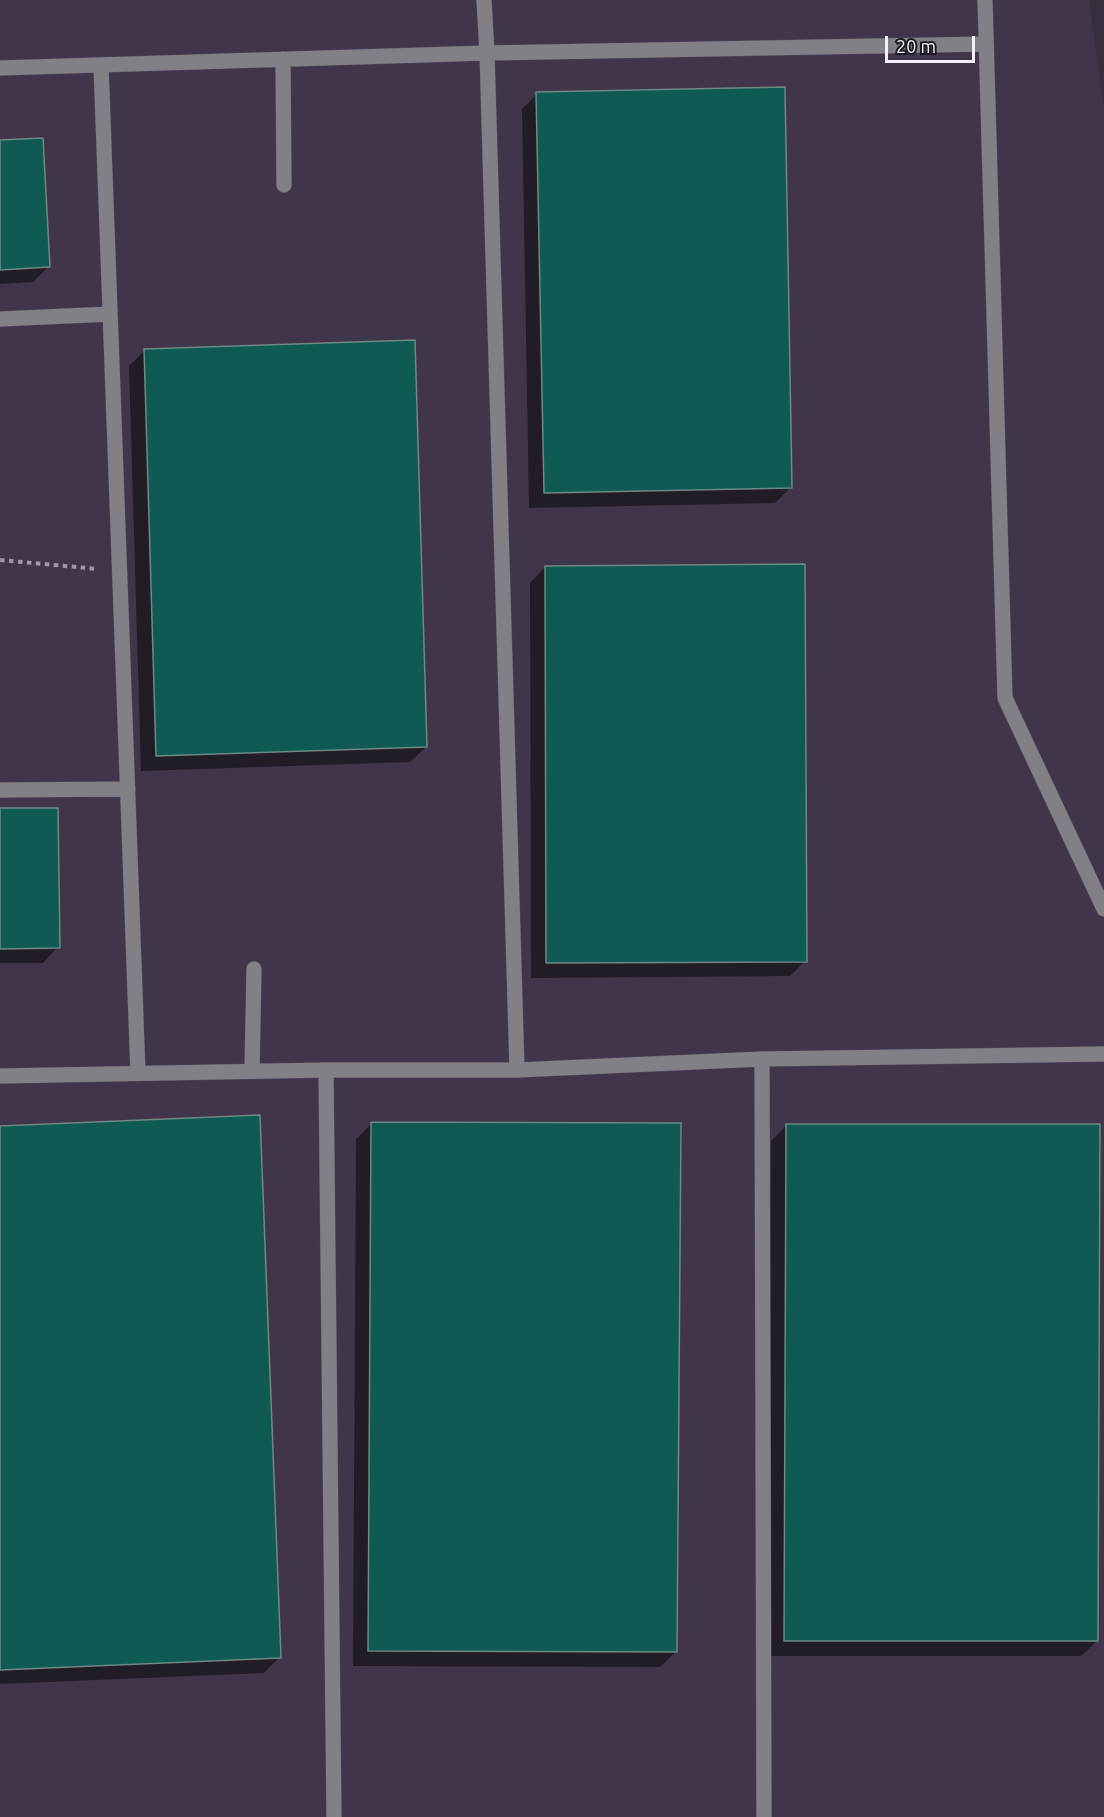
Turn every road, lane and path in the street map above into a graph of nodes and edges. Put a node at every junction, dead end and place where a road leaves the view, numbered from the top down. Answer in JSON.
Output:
{"nodes":[{"id":1,"x":484,"y":0,"type":"edge"},
{"id":2,"x":985,"y":0,"type":"edge"},
{"id":3,"x":986,"y":44,"type":"junction"},
{"id":4,"x":487,"y":53,"type":"junction"},
{"id":5,"x":282,"y":59,"type":"junction"},
{"id":6,"x":101,"y":65,"type":"junction"},
{"id":7,"x":0,"y":68,"type":"edge"},
{"id":8,"x":284,"y":184,"type":"dead end"},
{"id":9,"x":110,"y":314,"type":"junction"},
{"id":10,"x":0,"y":319,"type":"edge"},
{"id":11,"x":0,"y":560,"type":"edge"},
{"id":12,"x":120,"y":571,"type":"junction"},
{"id":13,"x":128,"y":789,"type":"junction"},
{"id":14,"x":0,"y":790,"type":"edge"},
{"id":15,"x":1104,"y":909,"type":"edge"},
{"id":16,"x":254,"y":969,"type":"dead end"},
{"id":17,"x":1104,"y":1054,"type":"edge"},
{"id":18,"x":762,"y":1059,"type":"junction"},
{"id":19,"x":326,"y":1070,"type":"junction"},
{"id":20,"x":517,"y":1070,"type":"junction"},
{"id":21,"x":252,"y":1071,"type":"junction"},
{"id":22,"x":138,"y":1073,"type":"junction"},
{"id":23,"x":0,"y":1076,"type":"edge"},
{"id":24,"x":334,"y":1817,"type":"edge"},
{"id":25,"x":764,"y":1817,"type":"edge"}],
"edges":[{"from":1,"to":4,"type":"street"},
{"from":2,"to":3,"type":"street"},
{"from":3,"to":4,"type":"street"},
{"from":3,"to":15,"type":"street"},
{"from":4,"to":5,"type":"street"},
{"from":4,"to":20,"type":"street"},
{"from":5,"to":6,"type":"street"},
{"from":5,"to":8,"type":"street"},
{"from":6,"to":7,"type":"street"},
{"from":6,"to":9,"type":"street"},
{"from":9,"to":10,"type":"street"},
{"from":9,"to":12,"type":"street"},
{"from":11,"to":12,"type":"path"},
{"from":12,"to":13,"type":"street"},
{"from":13,"to":14,"type":"street"},
{"from":13,"to":22,"type":"street"},
{"from":16,"to":21,"type":"street"},
{"from":17,"to":18,"type":"street"},
{"from":18,"to":20,"type":"street"},
{"from":18,"to":25,"type":"street"},
{"from":19,"to":20,"type":"street"},
{"from":19,"to":21,"type":"street"},
{"from":19,"to":24,"type":"street"},
{"from":21,"to":22,"type":"street"},
{"from":22,"to":23,"type":"street"}]}
